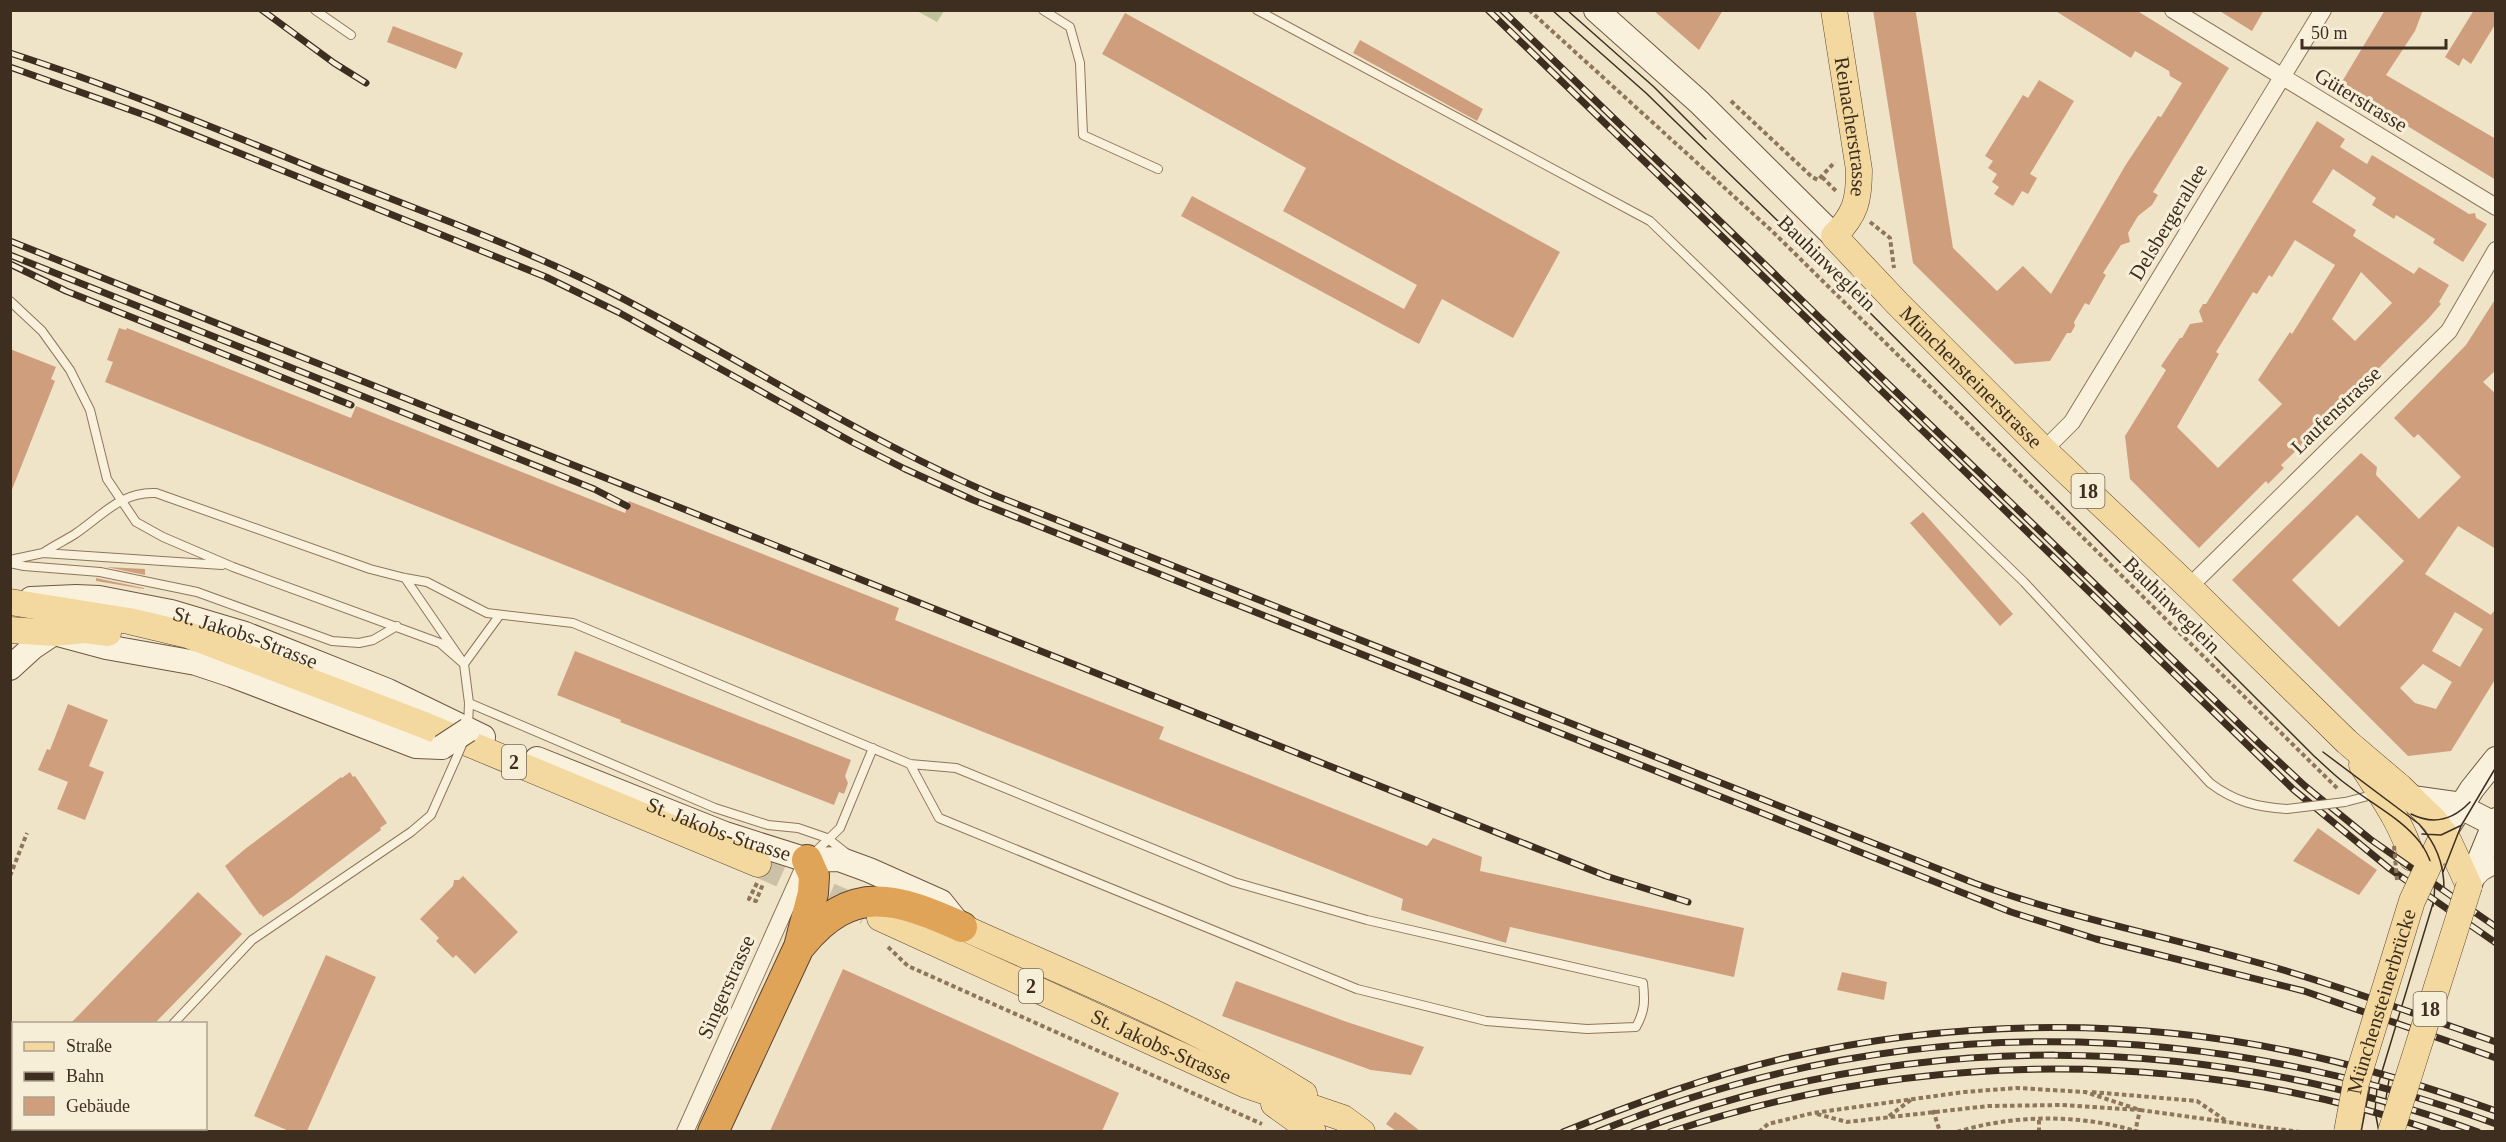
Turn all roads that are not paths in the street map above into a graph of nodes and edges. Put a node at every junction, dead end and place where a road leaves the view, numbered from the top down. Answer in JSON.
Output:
{"nodes":[{"id":1,"x":315,"y":10,"type":"edge"},
{"id":2,"x":1043,"y":10,"type":"edge"},
{"id":3,"x":1257,"y":10,"type":"edge"},
{"id":4,"x":1596,"y":10,"type":"edge"},
{"id":5,"x":1834,"y":10,"type":"edge"},
{"id":6,"x":2173,"y":10,"type":"edge"},
{"id":7,"x":2323,"y":10,"type":"edge"},
{"id":8,"x":351,"y":35,"type":"dead end"},
{"id":9,"x":2282,"y":78,"type":"junction"},
{"id":10,"x":1158,"y":169,"type":"dead end"},
{"id":11,"x":2496,"y":207,"type":"edge"},
{"id":12,"x":1834,"y":236,"type":"junction"},
{"id":13,"x":2496,"y":250,"type":"edge"},
{"id":14,"x":10,"y":301,"type":"edge"},
{"id":15,"x":2044,"y":450,"type":"junction"},
{"id":16,"x":120,"y":501,"type":"junction"},
{"id":17,"x":43,"y":553,"type":"junction"},
{"id":18,"x":10,"y":562,"type":"edge"},
{"id":19,"x":233,"y":567,"type":"junction"},
{"id":20,"x":405,"y":578,"type":"junction"},
{"id":21,"x":2189,"y":587,"type":"junction"},
{"id":22,"x":10,"y":602,"type":"edge"},
{"id":23,"x":499,"y":616,"type":"junction"},
{"id":24,"x":10,"y":619,"type":"edge"},
{"id":25,"x":54,"y":621,"type":"junction"},
{"id":26,"x":397,"y":627,"type":"junction"},
{"id":27,"x":10,"y":630,"type":"edge"},
{"id":28,"x":464,"y":664,"type":"junction"},
{"id":29,"x":10,"y":668,"type":"edge"},
{"id":30,"x":469,"y":703,"type":"junction"},
{"id":31,"x":468,"y":730,"type":"junction"},
{"id":32,"x":873,"y":748,"type":"junction"},
{"id":33,"x":448,"y":754,"type":"junction"},
{"id":34,"x":2496,"y":759,"type":"edge"},
{"id":35,"x":910,"y":764,"type":"junction"},
{"id":36,"x":2398,"y":793,"type":"junction"},
{"id":37,"x":2460,"y":806,"type":"junction"},
{"id":38,"x":2495,"y":823,"type":"edge"},
{"id":39,"x":2444,"y":833,"type":"junction"},
{"id":40,"x":827,"y":838,"type":"junction"},
{"id":41,"x":807,"y":860,"type":"junction"},
{"id":42,"x":2496,"y":865,"type":"edge"},
{"id":43,"x":2418,"y":866,"type":"junction"},
{"id":44,"x":869,"y":870,"type":"junction"},
{"id":45,"x":760,"y":876,"type":"tunnel mouth"},
{"id":46,"x":2469,"y":886,"type":"junction"},
{"id":47,"x":2412,"y":901,"type":"joint"},
{"id":48,"x":880,"y":918,"type":"tunnel mouth"},
{"id":49,"x":962,"y":927,"type":"junction"},
{"id":50,"x":799,"y":947,"type":"junction"},
{"id":51,"x":174,"y":1022,"type":"edge"},
{"id":52,"x":1246,"y":1085,"type":"junction"},
{"id":53,"x":1352,"y":1125,"type":"edge"},
{"id":54,"x":685,"y":1131,"type":"edge"},
{"id":55,"x":713,"y":1131,"type":"edge"},
{"id":56,"x":1312,"y":1131,"type":"edge"},
{"id":57,"x":2347,"y":1131,"type":"edge"},
{"id":58,"x":2391,"y":1131,"type":"edge"}],
"edges":[{"from":1,"to":8,"type":"lane"},
{"from":2,"to":10,"type":"lane"},
{"from":3,"to":36,"type":"lane","bridge":true},
{"from":4,"to":12,"type":"street","name":"Münchensteinerstrasse"},
{"from":5,"to":12,"type":"main road","name":"Reinacherstrasse"},
{"from":6,"to":9,"type":"street","name":"Güterstrasse"},
{"from":7,"to":9,"type":"street","name":"Delsbergerallee"},
{"from":9,"to":11,"type":"street","name":"Güterstrasse"},
{"from":9,"to":15,"type":"street","name":"Delsbergerallee"},
{"from":12,"to":15,"type":"main road","name":"Münchensteinerstrasse","number":"18"},
{"from":13,"to":21,"type":"street","name":"Laufenstrasse"},
{"from":14,"to":16,"type":"lane"},
{"from":15,"to":21,"type":"main road","name":"Münchensteinerstrasse","number":"18"},
{"from":16,"to":17,"type":"lane"},
{"from":16,"to":19,"type":"lane"},
{"from":16,"to":20,"type":"lane"},
{"from":17,"to":18,"type":"lane"},
{"from":17,"to":19,"type":"lane"},
{"from":18,"to":26,"type":"lane"},
{"from":19,"to":26,"type":"lane"},
{"from":20,"to":23,"type":"lane"},
{"from":20,"to":28,"type":"lane"},
{"from":21,"to":36,"type":"main road","name":"Münchensteinerstrasse","number":"18"},
{"from":22,"to":25,"type":"main road","name":"St. Jakobs-Strasse","number":"2"},
{"from":22,"to":31,"type":"street","name":"St. Jakobs-Strasse"},
{"from":23,"to":28,"type":"lane"},
{"from":23,"to":32,"type":"lane"},
{"from":24,"to":25,"type":"street","name":"St. Jakobs-Strasse"},
{"from":25,"to":27,"type":"main road","name":"St. Jakobs-Strasse","number":"2"},
{"from":25,"to":29,"type":"street"},
{"from":25,"to":33,"type":"street","name":"St. Jakobs-Strasse"},
{"from":25,"to":45,"type":"main road","name":"St. Jakobs-Strasse","number":"2"},
{"from":26,"to":28,"type":"lane"},
{"from":28,"to":30,"type":"lane"},
{"from":30,"to":31,"type":"lane"},
{"from":30,"to":40,"type":"lane"},
{"from":31,"to":33,"type":"street","bridge":true},
{"from":31,"to":41,"type":"street","name":"St. Jakobs-Strasse"},
{"from":32,"to":35,"type":"lane"},
{"from":32,"to":40,"type":"lane"},
{"from":33,"to":51,"type":"lane"},
{"from":34,"to":37,"type":"street"},
{"from":35,"to":35,"type":"lane"},
{"from":36,"to":37,"type":"street"},
{"from":36,"to":39,"type":"main road","name":"Münchensteinerstrasse"},
{"from":36,"to":43,"type":"main road","name":"Münchensteinerstrasse"},
{"from":37,"to":38,"type":"street"},
{"from":37,"to":39,"type":"street"},
{"from":38,"to":46,"type":"street"},
{"from":39,"to":43,"type":"main road","name":"Münchensteinerstrasse"},
{"from":39,"to":46,"type":"main road","name":"Münchensteinerstrasse"},
{"from":40,"to":41,"type":"lane"},
{"from":40,"to":44,"type":"lane"},
{"from":41,"to":44,"type":"street","name":"St. Jakobs-Strasse"},
{"from":41,"to":50,"type":"highway"},
{"from":41,"to":54,"type":"street","name":"Singerstrasse"},
{"from":42,"to":46,"type":"street"},
{"from":43,"to":47,"type":"main road","name":"Münchensteinerstrasse"},
{"from":44,"to":49,"type":"street","name":"St. Jakobs-Strasse"},
{"from":46,"to":58,"type":"main road","number":"18","bridge":true},
{"from":47,"to":57,"type":"main road","name":"Münchensteinerbrücke","number":"18","bridge":true},
{"from":48,"to":52,"type":"main road","name":"St. Jakobs-Strasse","number":"2"},
{"from":49,"to":50,"type":"highway"},
{"from":49,"to":53,"type":"main road"},
{"from":50,"to":55,"type":"highway"},
{"from":52,"to":53,"type":"main road","name":"St. Jakobs-Strasse","number":"2"},
{"from":52,"to":56,"type":"main road","name":"St. Jakobs-Strasse","number":"2"}]}
